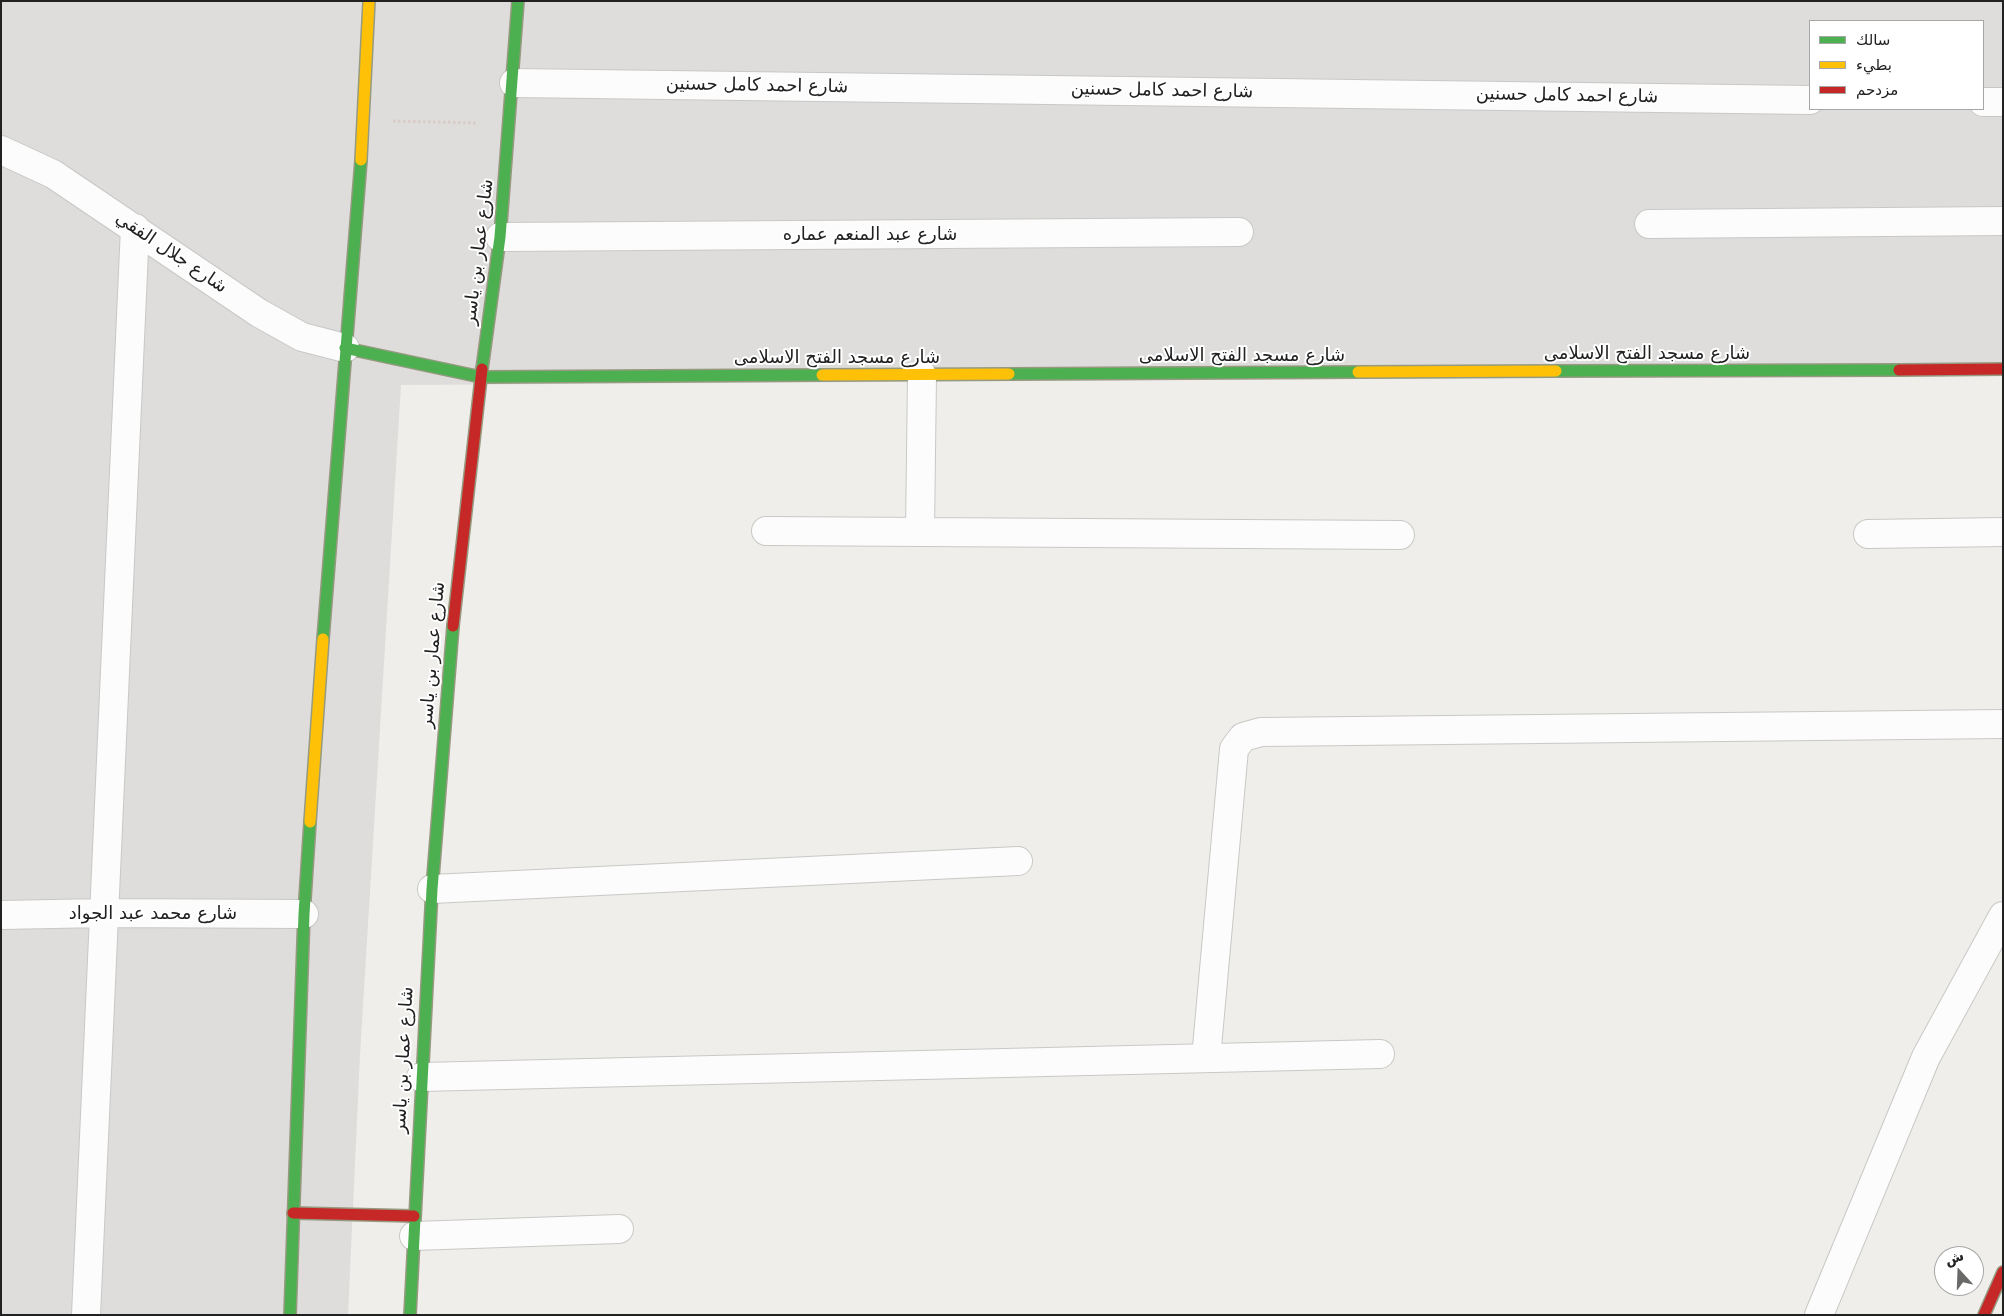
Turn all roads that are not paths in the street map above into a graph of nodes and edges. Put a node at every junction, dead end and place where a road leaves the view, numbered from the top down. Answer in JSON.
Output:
{"nodes":[{"id":1,"x":369,"y":1,"type":"edge"},
{"id":2,"x":518,"y":1,"type":"edge"},
{"id":3,"x":514,"y":83,"type":"junction"},
{"id":4,"x":1809,"y":100,"type":"edge"},
{"id":5,"x":1984,"y":102,"type":"edge"},
{"id":6,"x":2003,"y":102,"type":"edge"},
{"id":7,"x":1,"y":150,"type":"edge"},
{"id":8,"x":2003,"y":221,"type":"edge"},
{"id":9,"x":1649,"y":224,"type":"dead end"},
{"id":10,"x":135,"y":228,"type":"junction"},
{"id":11,"x":1240,"y":232,"type":"dead end"},
{"id":12,"x":500,"y":238,"type":"junction"},
{"id":13,"x":345,"y":348,"type":"junction"},
{"id":14,"x":2003,"y":369,"type":"edge"},
{"id":15,"x":922,"y":374,"type":"junction"},
{"id":16,"x":481,"y":377,"type":"junction"},
{"id":17,"x":766,"y":531,"type":"dead end"},
{"id":18,"x":920,"y":532,"type":"junction"},
{"id":19,"x":2003,"y":532,"type":"edge"},
{"id":20,"x":1868,"y":534,"type":"dead end"},
{"id":21,"x":1400,"y":535,"type":"dead end"},
{"id":22,"x":2003,"y":724,"type":"edge"},
{"id":23,"x":1018,"y":860,"type":"dead end"},
{"id":24,"x":432,"y":889,"type":"junction"},
{"id":25,"x":104,"y":913,"type":"junction"},
{"id":26,"x":304,"y":914,"type":"junction"},
{"id":27,"x":1,"y":915,"type":"edge"},
{"id":28,"x":2003,"y":916,"type":"edge"},
{"id":29,"x":1380,"y":1054,"type":"dead end"},
{"id":30,"x":1206,"y":1058,"type":"junction"},
{"id":31,"x":420,"y":1077,"type":"junction"},
{"id":32,"x":293,"y":1214,"type":"junction"},
{"id":33,"x":414,"y":1226,"type":"junction"},
{"id":34,"x":619,"y":1230,"type":"dead end"},
{"id":35,"x":2003,"y":1272,"type":"edge"},
{"id":36,"x":86,"y":1315,"type":"edge"},
{"id":37,"x":290,"y":1315,"type":"edge"},
{"id":38,"x":410,"y":1315,"type":"edge"},
{"id":39,"x":1819,"y":1315,"type":"edge"},
{"id":40,"x":1984,"y":1315,"type":"edge"}],
"edges":[{"from":1,"to":13,"type":"street"},
{"from":2,"to":3,"type":"street","name":"شارع عمار بن ياسر"},
{"from":3,"to":4,"type":"street","name":"شارع احمد كامل حسنين"},
{"from":3,"to":12,"type":"street","name":"شارع عمار بن ياسر"},
{"from":5,"to":6,"type":"street"},
{"from":7,"to":10,"type":"street","name":"شارع جلال الفقي"},
{"from":8,"to":9,"type":"street"},
{"from":10,"to":13,"type":"street","name":"شارع جلال الفقي"},
{"from":10,"to":25,"type":"street"},
{"from":11,"to":12,"type":"street","name":"شارع عبد المنعم عماره"},
{"from":12,"to":16,"type":"street","name":"شارع عمار بن ياسر"},
{"from":13,"to":16,"type":"street","name":"شارع مسجد الفتح الاسلامى"},
{"from":13,"to":26,"type":"street"},
{"from":14,"to":15,"type":"street","name":"شارع مسجد الفتح الاسلامى"},
{"from":15,"to":16,"type":"street","name":"شارع مسجد الفتح الاسلامى"},
{"from":15,"to":18,"type":"street"},
{"from":16,"to":24,"type":"street","name":"شارع عمار بن ياسر"},
{"from":17,"to":18,"type":"street"},
{"from":18,"to":21,"type":"street"},
{"from":19,"to":20,"type":"street"},
{"from":22,"to":30,"type":"street"},
{"from":23,"to":24,"type":"street"},
{"from":24,"to":31,"type":"street","name":"شارع عمار بن ياسر"},
{"from":25,"to":26,"type":"street","name":"شارع محمد عبد الجواد"},
{"from":25,"to":27,"type":"street","name":"شارع محمد عبد الجواد"},
{"from":25,"to":36,"type":"street"},
{"from":26,"to":32,"type":"street"},
{"from":28,"to":39,"type":"street"},
{"from":29,"to":30,"type":"street"},
{"from":30,"to":31,"type":"street"},
{"from":31,"to":33,"type":"street","name":"شارع عمار بن ياسر"},
{"from":32,"to":33,"type":"street"},
{"from":32,"to":37,"type":"street"},
{"from":33,"to":34,"type":"street"},
{"from":33,"to":38,"type":"street","name":"شارع عمار بن ياسر"},
{"from":35,"to":40,"type":"street"}]}
